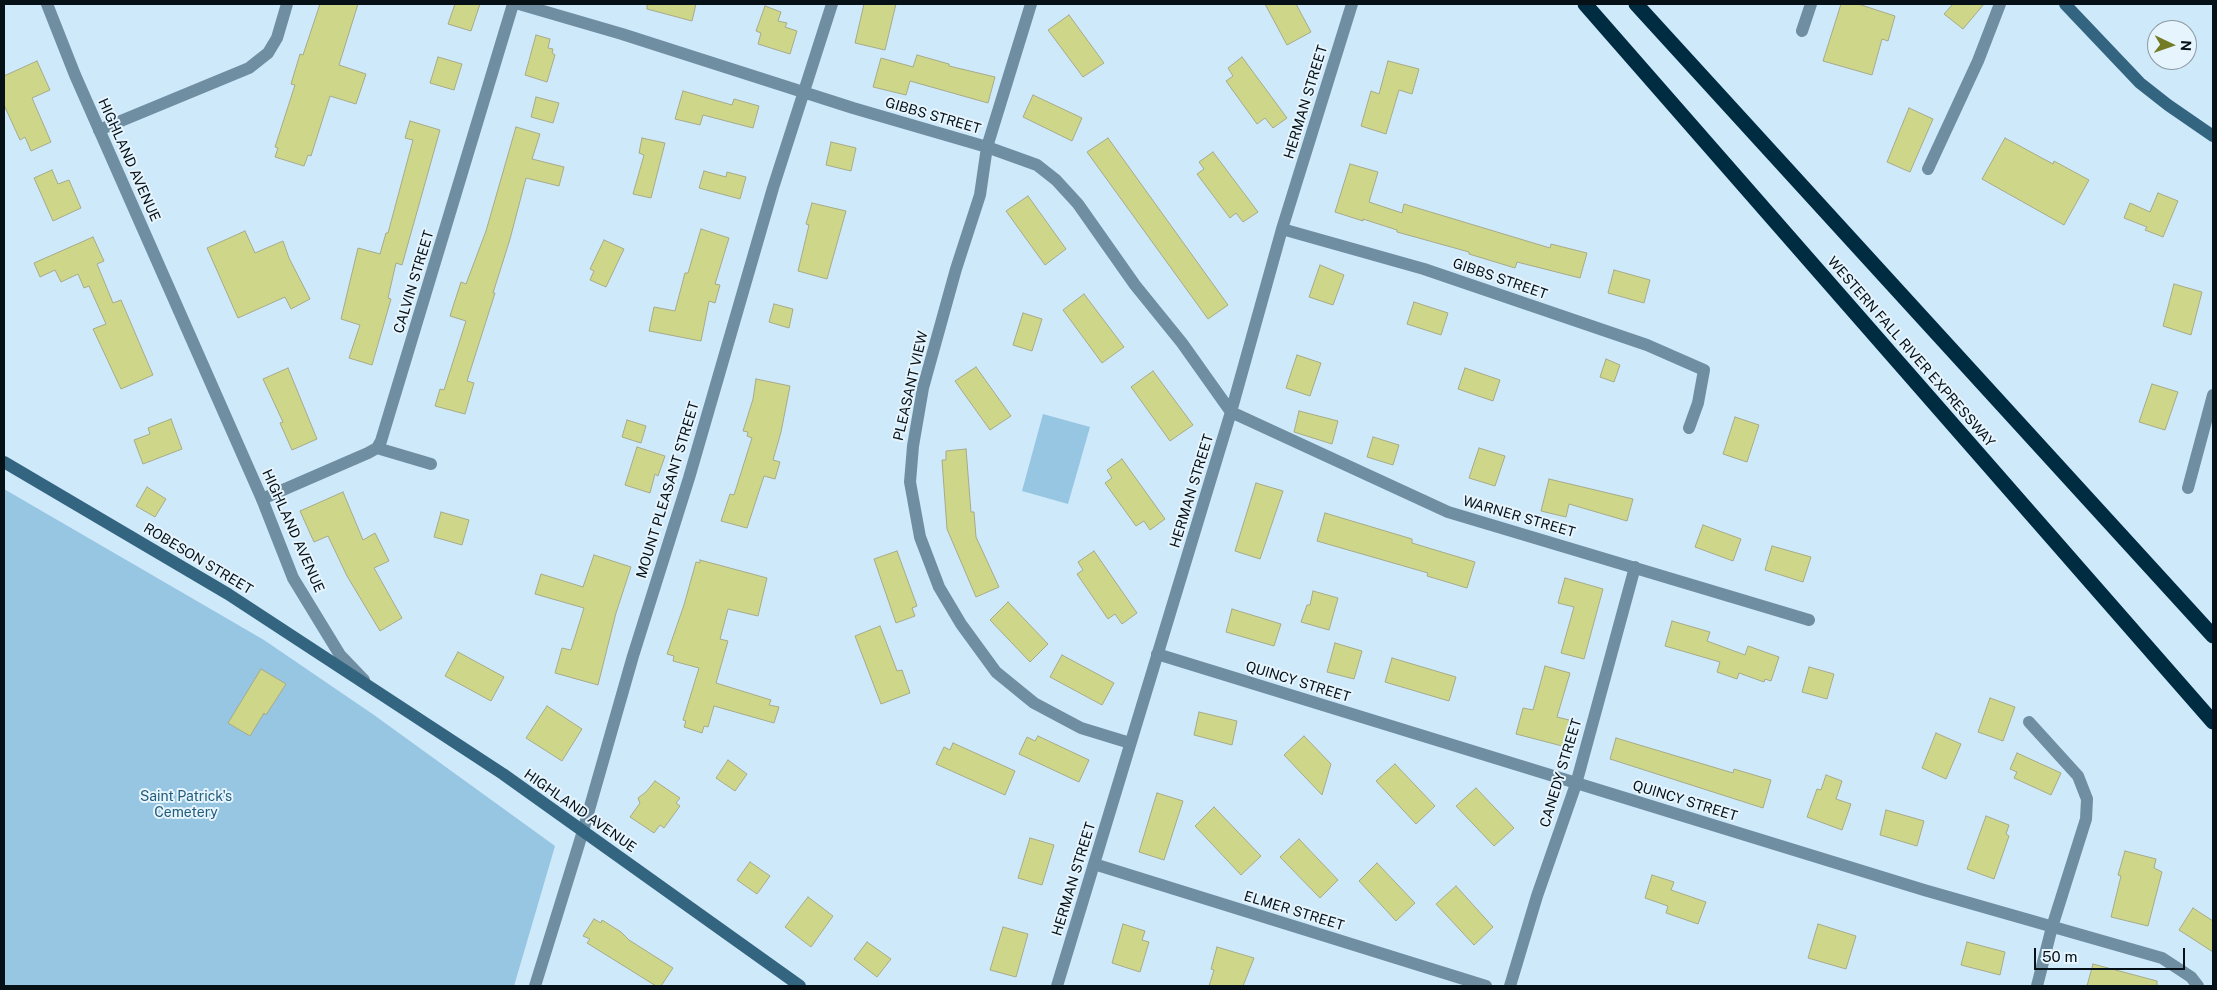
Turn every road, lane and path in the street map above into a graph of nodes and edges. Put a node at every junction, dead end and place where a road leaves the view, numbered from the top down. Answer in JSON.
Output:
{"nodes":[{"id":1,"x":47,"y":4,"type":"edge"},
{"id":2,"x":288,"y":4,"type":"edge"},
{"id":3,"x":513,"y":4,"type":"edge"},
{"id":4,"x":519,"y":4,"type":"edge"},
{"id":5,"x":832,"y":4,"type":"edge"},
{"id":6,"x":1031,"y":4,"type":"edge"},
{"id":7,"x":1352,"y":4,"type":"edge"},
{"id":8,"x":1585,"y":4,"type":"edge"},
{"id":9,"x":1636,"y":4,"type":"edge"},
{"id":10,"x":1810,"y":4,"type":"edge"},
{"id":11,"x":2000,"y":4,"type":"edge"},
{"id":12,"x":2065,"y":4,"type":"edge"},
{"id":13,"x":1802,"y":31,"type":"dead end"},
{"id":14,"x":803,"y":93,"type":"junction"},
{"id":15,"x":99,"y":130,"type":"junction"},
{"id":16,"x":2213,"y":136,"type":"edge"},
{"id":17,"x":987,"y":147,"type":"junction"},
{"id":18,"x":1928,"y":169,"type":"dead end"},
{"id":19,"x":1282,"y":229,"type":"junction"},
{"id":20,"x":2213,"y":395,"type":"edge"},
{"id":21,"x":1232,"y":412,"type":"junction"},
{"id":22,"x":1689,"y":428,"type":"dead end"},
{"id":23,"x":377,"y":448,"type":"junction"},
{"id":24,"x":4,"y":462,"type":"edge"},
{"id":25,"x":430,"y":464,"type":"dead end"},
{"id":26,"x":2188,"y":488,"type":"dead end"},
{"id":27,"x":262,"y":499,"type":"junction"},
{"id":28,"x":1636,"y":567,"type":"junction"},
{"id":29,"x":1809,"y":620,"type":"dead end"},
{"id":30,"x":2213,"y":636,"type":"edge"},
{"id":31,"x":1157,"y":654,"type":"junction"},
{"id":32,"x":372,"y":688,"type":"junction"},
{"id":33,"x":2029,"y":722,"type":"dead end"},
{"id":34,"x":2213,"y":722,"type":"edge"},
{"id":35,"x":1130,"y":743,"type":"junction"},
{"id":36,"x":1576,"y":784,"type":"junction"},
{"id":37,"x":583,"y":831,"type":"junction"},
{"id":38,"x":1094,"y":864,"type":"junction"},
{"id":39,"x":2052,"y":927,"type":"junction"},
{"id":40,"x":535,"y":986,"type":"edge"},
{"id":41,"x":800,"y":986,"type":"edge"},
{"id":42,"x":1056,"y":986,"type":"edge"},
{"id":43,"x":1486,"y":986,"type":"edge"},
{"id":44,"x":1510,"y":986,"type":"edge"},
{"id":45,"x":2037,"y":986,"type":"edge"},
{"id":46,"x":2198,"y":986,"type":"edge"}],
"edges":[{"from":1,"to":15,"type":"street","name":"HIGHLAND AVENUE"},
{"from":2,"to":15,"type":"street"},
{"from":3,"to":23,"type":"street","name":"CALVIN STREET"},
{"from":4,"to":14,"type":"street","name":"GIBBS STREET"},
{"from":5,"to":14,"type":"street","name":"MOUNT PLEASANT STREET"},
{"from":6,"to":17,"type":"street","name":"PLEASANT VIEW"},
{"from":7,"to":19,"type":"street","name":"HERMAN STREET"},
{"from":8,"to":34,"type":"highway","name":"WESTERN FALL RIVER EXPRESSWAY"},
{"from":9,"to":30,"type":"highway"},
{"from":10,"to":13,"type":"street"},
{"from":11,"to":18,"type":"street"},
{"from":12,"to":16,"type":"main road"},
{"from":14,"to":17,"type":"street","name":"GIBBS STREET"},
{"from":14,"to":37,"type":"street","name":"MOUNT PLEASANT STREET"},
{"from":15,"to":27,"type":"street","name":"HIGHLAND AVENUE"},
{"from":17,"to":21,"type":"street","name":"GIBBS STREET"},
{"from":17,"to":35,"type":"street","name":"PLEASANT VIEW"},
{"from":19,"to":21,"type":"street","name":"HERMAN STREET"},
{"from":19,"to":22,"type":"street","name":"GIBBS STREET"},
{"from":20,"to":26,"type":"street"},
{"from":21,"to":28,"type":"street","name":"WARNER STREET"},
{"from":21,"to":31,"type":"street","name":"HERMAN STREET"},
{"from":23,"to":25,"type":"street"},
{"from":23,"to":27,"type":"street"},
{"from":24,"to":32,"type":"main road","name":"ROBESON STREET"},
{"from":27,"to":32,"type":"street","name":"HIGHLAND AVENUE"},
{"from":28,"to":29,"type":"street","name":"WARNER STREET"},
{"from":28,"to":36,"type":"street","name":"CANEDY STREET"},
{"from":31,"to":35,"type":"street","name":"HERMAN STREET"},
{"from":31,"to":36,"type":"street","name":"QUINCY STREET"},
{"from":32,"to":37,"type":"main road","name":"HIGHLAND AVENUE"},
{"from":33,"to":39,"type":"street"},
{"from":35,"to":38,"type":"street","name":"HERMAN STREET"},
{"from":36,"to":39,"type":"street","name":"QUINCY STREET"},
{"from":36,"to":44,"type":"street","name":"CANEDY STREET"},
{"from":37,"to":40,"type":"street","name":"MOUNT PLEASANT STREET"},
{"from":37,"to":41,"type":"main road","name":"HIGHLAND AVENUE"},
{"from":38,"to":42,"type":"street","name":"HERMAN STREET"},
{"from":38,"to":43,"type":"street","name":"ELMER STREET"},
{"from":39,"to":45,"type":"street"},
{"from":39,"to":46,"type":"street","name":"QUINCY STREET"}]}
